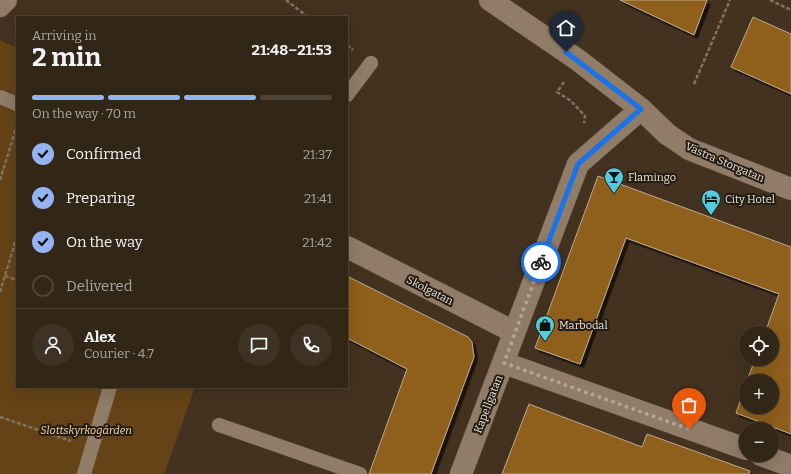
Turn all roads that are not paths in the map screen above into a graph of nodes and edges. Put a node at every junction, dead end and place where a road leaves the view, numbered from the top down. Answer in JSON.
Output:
{"nodes":[{"id":1,"x":6,"y":0,"type":"edge"},
{"id":2,"x":490,"y":0,"type":"edge"},
{"id":3,"x":0,"y":6,"type":"edge"},
{"id":4,"x":371,"y":63,"type":"dead end"},
{"id":5,"x":348,"y":94,"type":"edge"},
{"id":6,"x":0,"y":97,"type":"edge"},
{"id":7,"x":16,"y":104,"type":"edge"},
{"id":8,"x":641,"y":109,"type":"junction"},
{"id":9,"x":791,"y":189,"type":"edge"},
{"id":10,"x":348,"y":248,"type":"edge"},
{"id":11,"x":514,"y":332,"type":"junction"},
{"id":12,"x":504,"y":363,"type":"junction"},
{"id":13,"x":110,"y":388,"type":"edge"},
{"id":14,"x":219,"y":425,"type":"dead end"},
{"id":15,"x":739,"y":447,"type":"edge"},
{"id":16,"x":779,"y":461,"type":"edge"},
{"id":17,"x":791,"y":466,"type":"edge"},
{"id":18,"x":84,"y":474,"type":"edge"},
{"id":19,"x":360,"y":474,"type":"edge"},
{"id":20,"x":461,"y":474,"type":"edge"}],
"edges":[{"from":1,"to":3,"type":"street"},
{"from":2,"to":8,"type":"street","name":"Västra Storgatan"},
{"from":4,"to":5,"type":"lane"},
{"from":6,"to":7,"type":"lane"},
{"from":8,"to":9,"type":"street","name":"Västra Storgatan"},
{"from":8,"to":11,"type":"street","name":"Kapellgatan"},
{"from":10,"to":11,"type":"street","name":"Skolgatan"},
{"from":11,"to":12,"type":"street","name":"Kapellgatan"},
{"from":12,"to":15,"type":"street"},
{"from":12,"to":20,"type":"street","name":"Kapellgatan"},
{"from":13,"to":18,"type":"lane"},
{"from":14,"to":19,"type":"lane"},
{"from":16,"to":17,"type":"street"}]}
